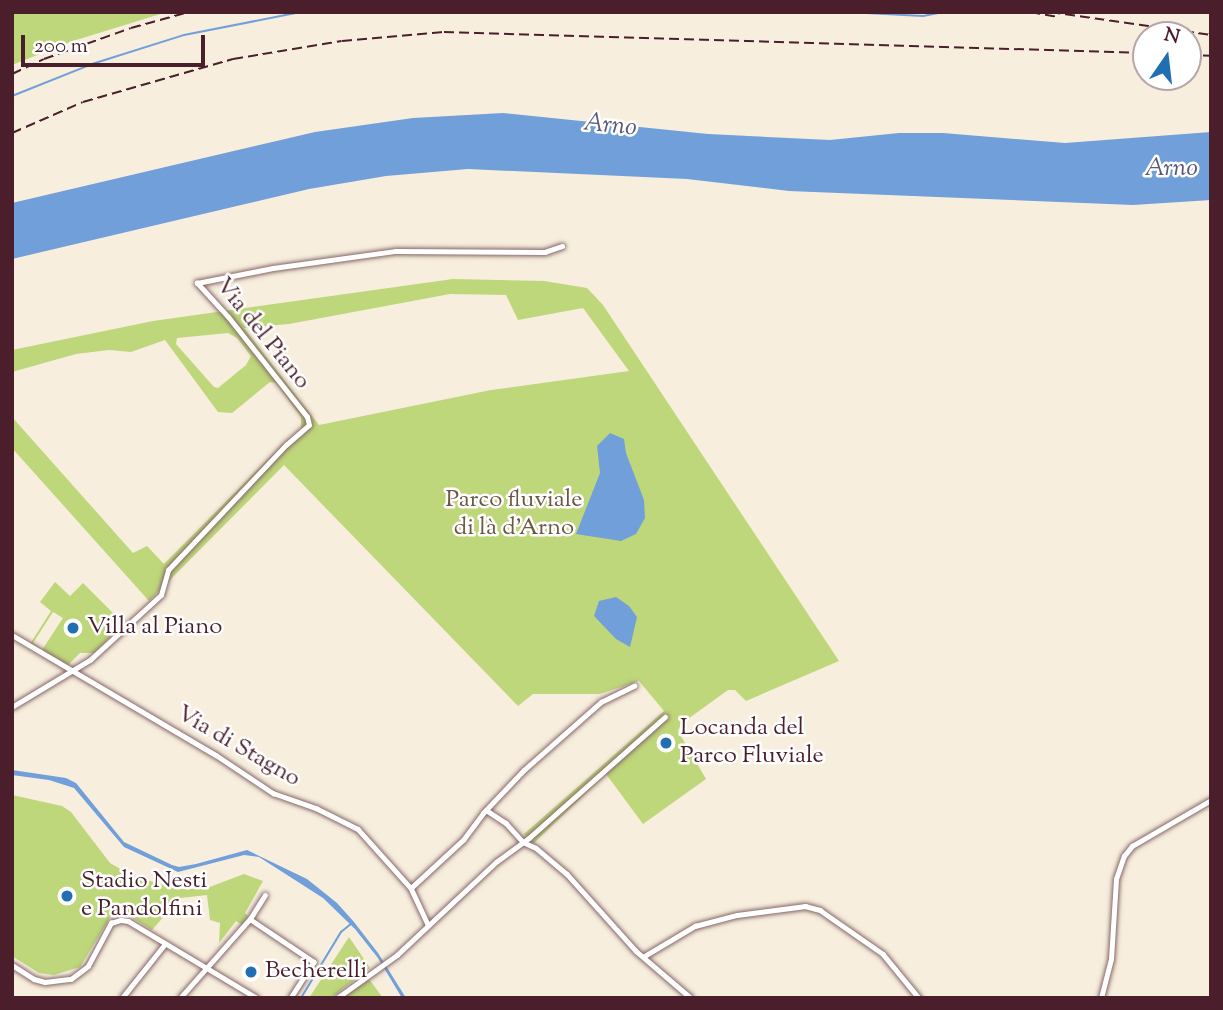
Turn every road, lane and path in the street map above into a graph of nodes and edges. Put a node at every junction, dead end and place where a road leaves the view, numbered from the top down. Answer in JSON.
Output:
{"nodes":[{"id":1,"x":562,"y":246,"type":"dead end"},
{"id":2,"x":12,"y":635,"type":"edge"},
{"id":3,"x":71,"y":670,"type":"junction"},
{"id":4,"x":634,"y":686,"type":"dead end"},
{"id":5,"x":12,"y":707,"type":"edge"},
{"id":6,"x":665,"y":717,"type":"dead end"},
{"id":7,"x":1211,"y":800,"type":"edge"},
{"id":8,"x":486,"y":810,"type":"junction"},
{"id":9,"x":523,"y":842,"type":"junction"},
{"id":10,"x":411,"y":888,"type":"junction"},
{"id":11,"x":265,"y":895,"type":"dead end"},
{"id":12,"x":250,"y":919,"type":"junction"},
{"id":13,"x":428,"y":923,"type":"junction"},
{"id":14,"x":165,"y":944,"type":"junction"},
{"id":15,"x":643,"y":957,"type":"junction"},
{"id":16,"x":12,"y":965,"type":"edge"},
{"id":17,"x":206,"y":967,"type":"junction"},
{"id":18,"x":122,"y":998,"type":"edge"},
{"id":19,"x":180,"y":998,"type":"edge"},
{"id":20,"x":257,"y":998,"type":"edge"},
{"id":21,"x":291,"y":998,"type":"edge"},
{"id":22,"x":337,"y":998,"type":"edge"},
{"id":23,"x":691,"y":998,"type":"edge"},
{"id":24,"x":919,"y":998,"type":"edge"},
{"id":25,"x":1101,"y":998,"type":"edge"}],
"edges":[{"from":1,"to":3,"type":"street","name":"Via del Piano"},
{"from":2,"to":3,"type":"street"},
{"from":3,"to":5,"type":"street","name":"Via del Piano"},
{"from":3,"to":10,"type":"street","name":"Via di Stagno"},
{"from":4,"to":8,"type":"street"},
{"from":6,"to":9,"type":"street"},
{"from":7,"to":25,"type":"street"},
{"from":8,"to":9,"type":"street"},
{"from":8,"to":10,"type":"street"},
{"from":9,"to":13,"type":"street"},
{"from":9,"to":15,"type":"street"},
{"from":10,"to":13,"type":"street","name":"Via di Stagno"},
{"from":11,"to":12,"type":"street"},
{"from":12,"to":17,"type":"street"},
{"from":12,"to":21,"type":"street"},
{"from":13,"to":22,"type":"street"},
{"from":14,"to":16,"type":"street"},
{"from":14,"to":17,"type":"street"},
{"from":14,"to":18,"type":"street"},
{"from":15,"to":23,"type":"street"},
{"from":15,"to":24,"type":"street"},
{"from":17,"to":19,"type":"street"},
{"from":17,"to":20,"type":"street"}]}
